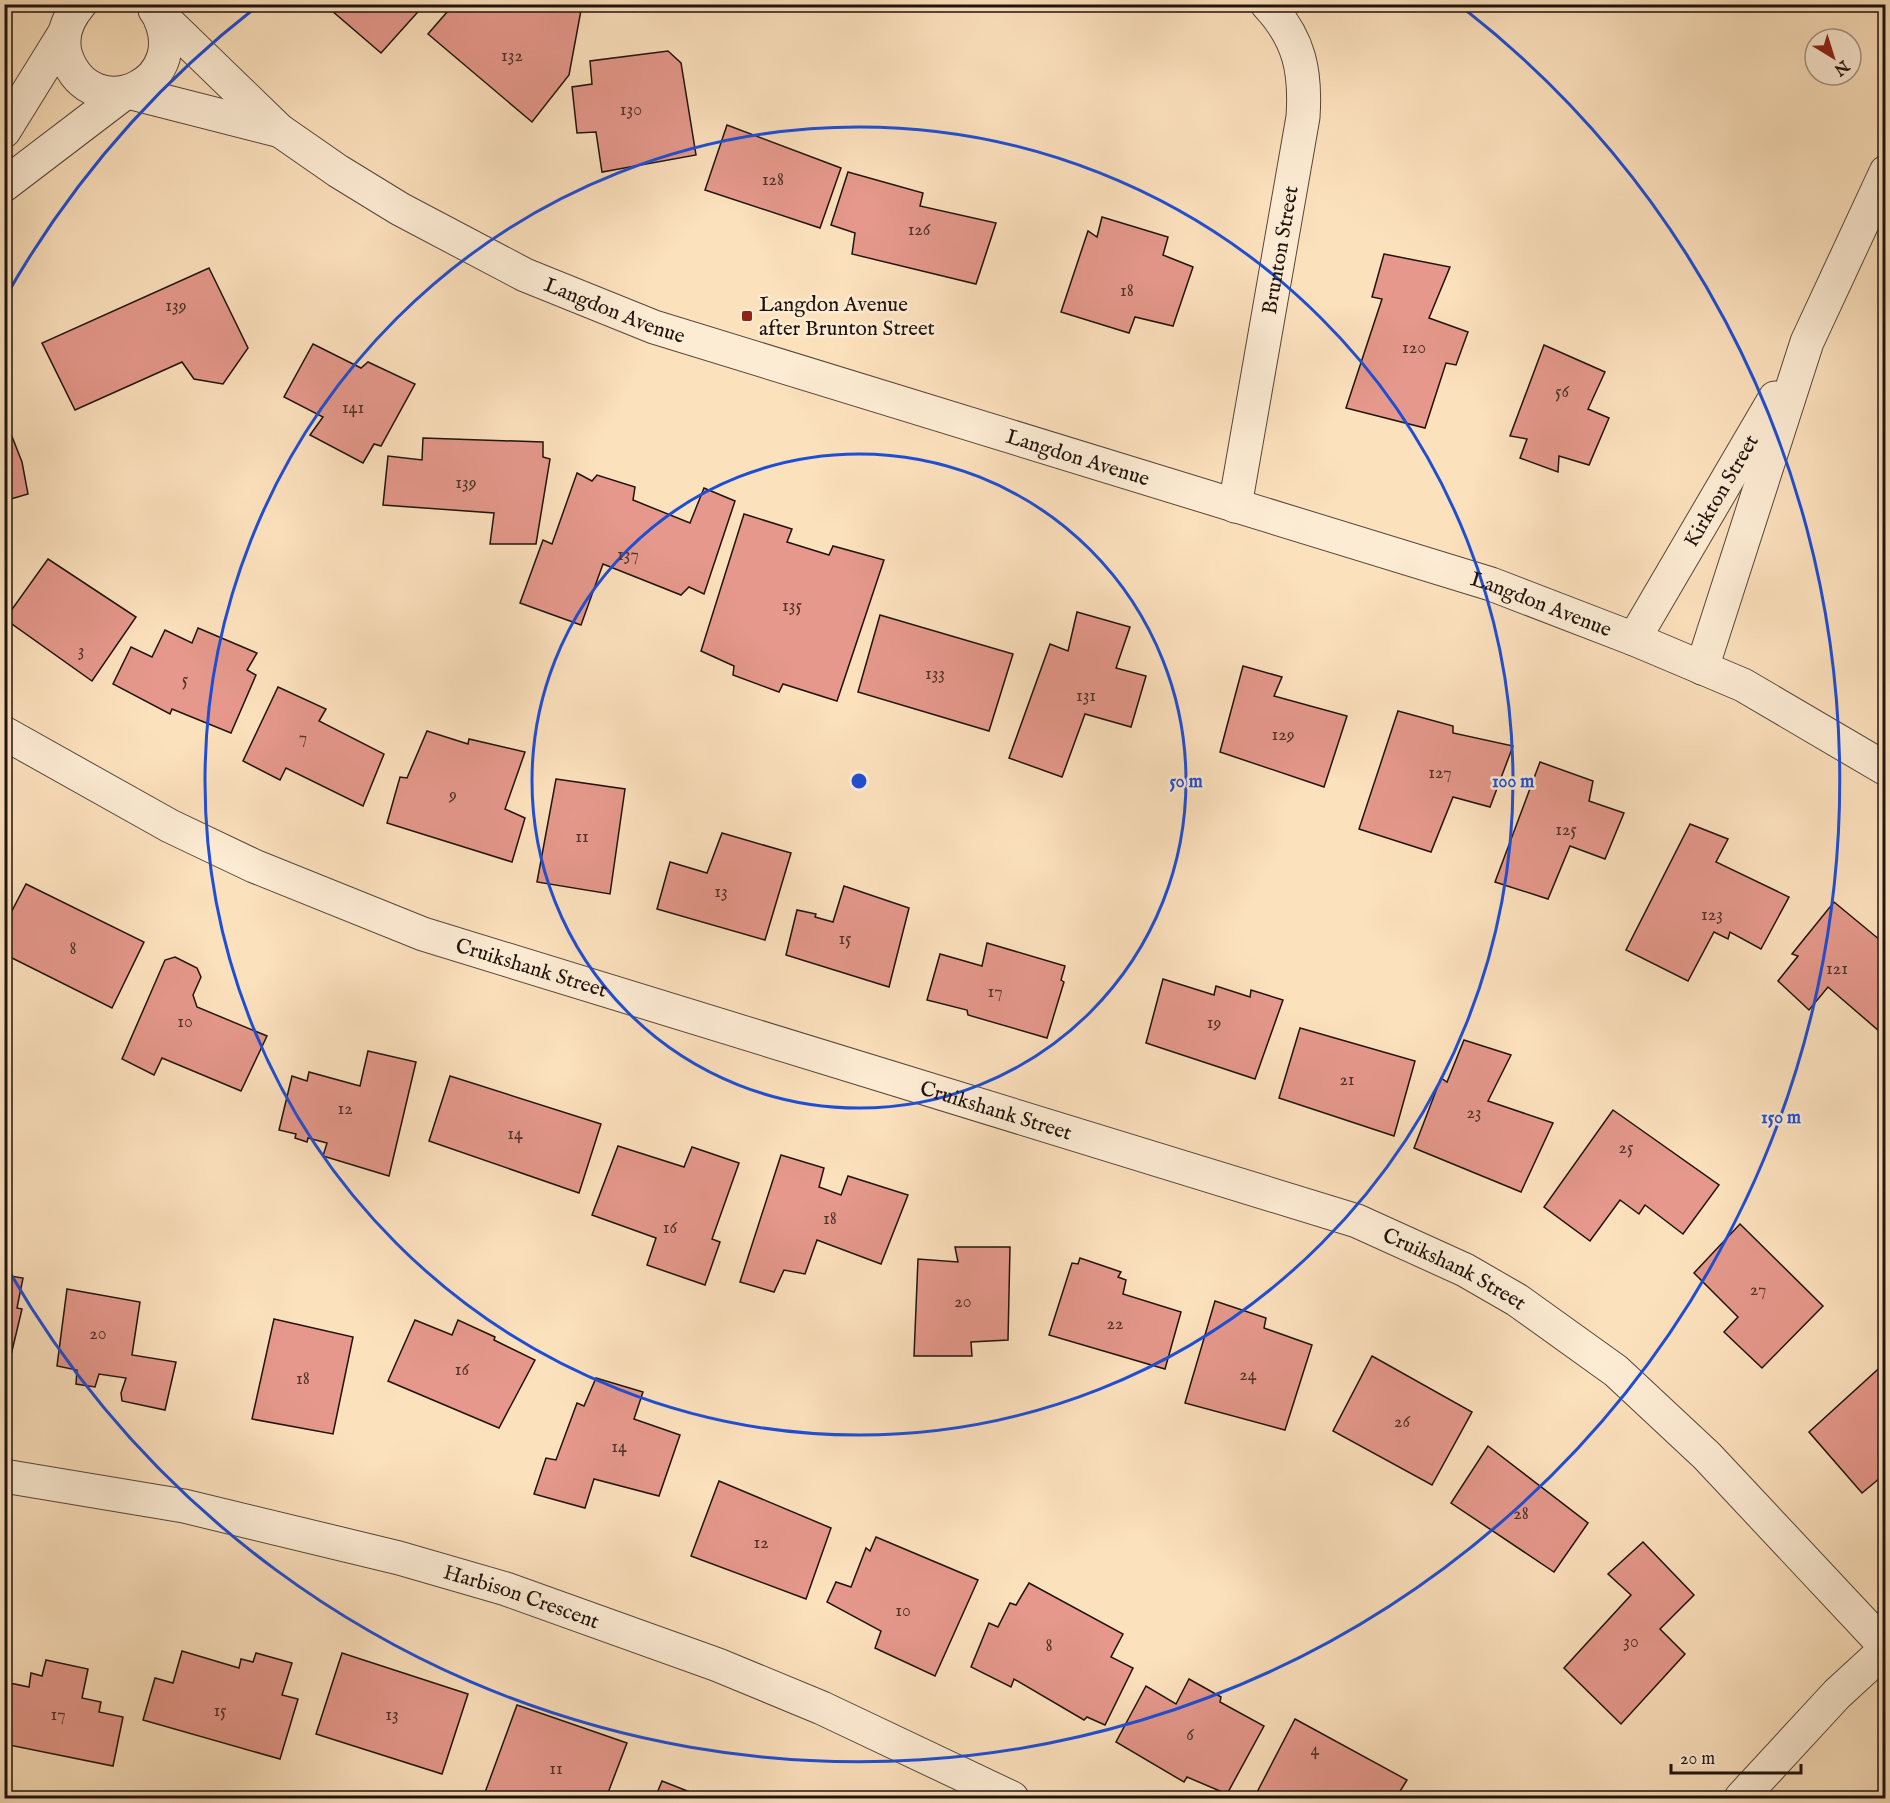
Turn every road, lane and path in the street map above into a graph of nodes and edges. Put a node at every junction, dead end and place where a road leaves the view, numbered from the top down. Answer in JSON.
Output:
{"nodes":[{"id":1,"x":80,"y":4,"type":"edge"},
{"id":2,"x":1267,"y":4,"type":"edge"},
{"id":3,"x":152,"y":7,"type":"edge"},
{"id":4,"x":61,"y":24,"type":"edge"},
{"id":5,"x":127,"y":92,"type":"junction"},
{"id":6,"x":279,"y":130,"type":"junction"},
{"id":7,"x":4,"y":131,"type":"edge"},
{"id":8,"x":1886,"y":172,"type":"edge"},
{"id":9,"x":4,"y":185,"type":"edge"},
{"id":10,"x":1807,"y":342,"type":"junction"},
{"id":11,"x":1235,"y":506,"type":"junction"},
{"id":12,"x":1634,"y":639,"type":"junction"},
{"id":13,"x":1702,"y":668,"type":"junction"},
{"id":14,"x":4,"y":733,"type":"edge"},
{"id":15,"x":1886,"y":769,"type":"edge"},
{"id":16,"x":4,"y":1476,"type":"edge"},
{"id":17,"x":1886,"y":1648,"type":"edge"},
{"id":18,"x":1012,"y":1798,"type":"edge"},
{"id":19,"x":1741,"y":1798,"type":"edge"}],
"edges":[{"from":1,"to":4,"type":"street"},
{"from":2,"to":11,"type":"street","name":"Brunton Street"},
{"from":3,"to":5,"type":"street","name":"Langdon Avenue"},
{"from":3,"to":6,"type":"street","name":"Langdon Avenue"},
{"from":4,"to":5,"type":"street","name":"Langdon Avenue"},
{"from":4,"to":7,"type":"street"},
{"from":5,"to":6,"type":"street","name":"Langdon Avenue"},
{"from":5,"to":9,"type":"street"},
{"from":6,"to":11,"type":"street","name":"Langdon Avenue"},
{"from":8,"to":10,"type":"street","name":"Kirkton Street"},
{"from":10,"to":12,"type":"street","name":"Kirkton Street"},
{"from":10,"to":13,"type":"street","name":"Kirkton Street"},
{"from":11,"to":12,"type":"street","name":"Langdon Avenue"},
{"from":12,"to":13,"type":"street","name":"Langdon Avenue"},
{"from":13,"to":15,"type":"street","name":"Langdon Avenue"},
{"from":14,"to":17,"type":"street","name":"Cruikshank Street"},
{"from":16,"to":18,"type":"street","name":"Harbison Crescent"},
{"from":17,"to":19,"type":"street"}]}
